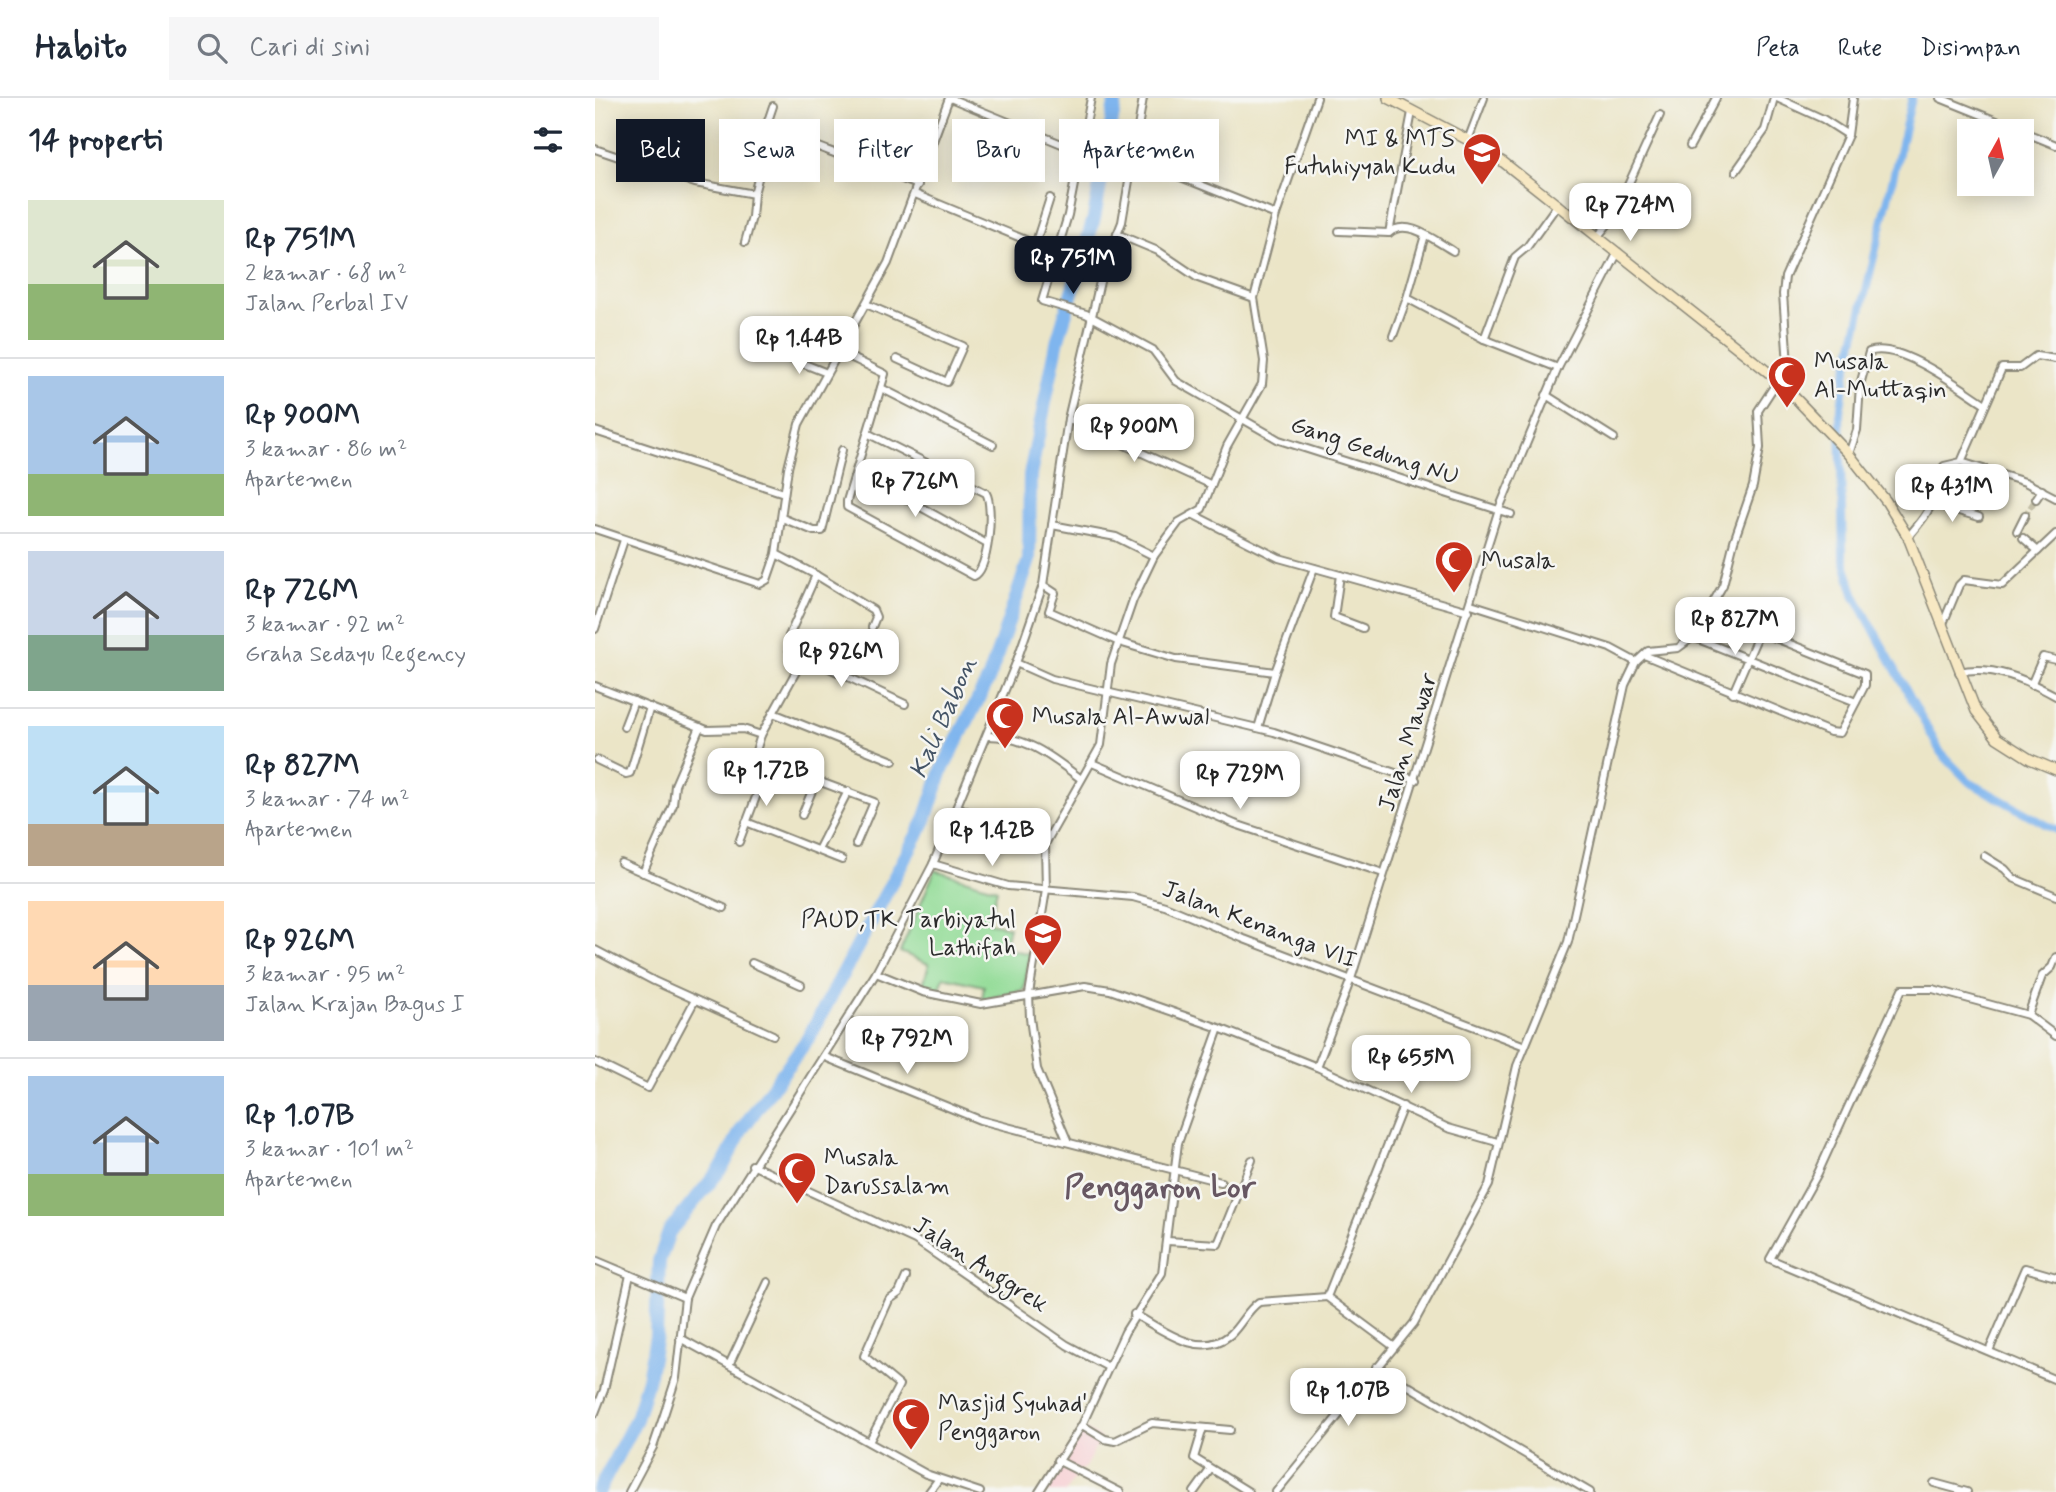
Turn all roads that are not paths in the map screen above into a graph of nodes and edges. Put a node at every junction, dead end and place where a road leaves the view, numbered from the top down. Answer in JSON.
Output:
{"nodes":[{"id":1,"x":950,"y":98,"type":"edge"},
{"id":2,"x":1091,"y":98,"type":"edge"},
{"id":3,"x":1143,"y":98,"type":"edge"},
{"id":4,"x":1317,"y":98,"type":"edge"},
{"id":5,"x":1388,"y":98,"type":"edge"},
{"id":6,"x":1484,"y":98,"type":"edge"},
{"id":7,"x":1716,"y":98,"type":"edge"},
{"id":8,"x":1776,"y":98,"type":"edge"},
{"id":9,"x":1853,"y":98,"type":"edge"},
{"id":10,"x":1940,"y":98,"type":"edge"},
{"id":11,"x":773,"y":106,"type":"dead end"},
{"id":12,"x":1412,"y":112,"type":"junction"},
{"id":13,"x":1660,"y":116,"type":"dead end"},
{"id":14,"x":769,"y":119,"type":"edge"},
{"id":15,"x":1087,"y":119,"type":"edge"},
{"id":16,"x":1140,"y":119,"type":"edge"},
{"id":17,"x":1848,"y":135,"type":"junction"},
{"id":18,"x":1468,"y":140,"type":"junction"},
{"id":19,"x":1059,"y":143,"type":"edge"},
{"id":20,"x":2056,"y":145,"type":"edge"},
{"id":21,"x":1690,"y":146,"type":"dead end"},
{"id":22,"x":820,"y":148,"type":"edge"},
{"id":23,"x":595,"y":149,"type":"edge"},
{"id":24,"x":1736,"y":171,"type":"dead end"},
{"id":25,"x":757,"y":182,"type":"edge"},
{"id":26,"x":1074,"y":182,"type":"edge"},
{"id":27,"x":1128,"y":182,"type":"edge"},
{"id":28,"x":1193,"y":182,"type":"edge"},
{"id":29,"x":918,"y":185,"type":"junction"},
{"id":30,"x":754,"y":194,"type":"junction"},
{"id":31,"x":915,"y":194,"type":"junction"},
{"id":32,"x":1050,"y":198,"type":"dead end"},
{"id":33,"x":1558,"y":204,"type":"junction"},
{"id":34,"x":1276,"y":215,"type":"junction"},
{"id":35,"x":1339,"y":231,"type":"dead end"},
{"id":36,"x":1389,"y":233,"type":"junction"},
{"id":37,"x":1117,"y":234,"type":"junction"},
{"id":38,"x":1425,"y":235,"type":"junction"},
{"id":39,"x":1598,"y":236,"type":"junction"},
{"id":40,"x":745,"y":242,"type":"dead end"},
{"id":41,"x":1035,"y":245,"type":"junction"},
{"id":42,"x":1453,"y":251,"type":"dead end"},
{"id":43,"x":1618,"y":252,"type":"junction"},
{"id":44,"x":1057,"y":253,"type":"junction"},
{"id":45,"x":1254,"y":298,"type":"junction"},
{"id":46,"x":1407,"y":298,"type":"junction"},
{"id":47,"x":866,"y":304,"type":"junction"},
{"id":48,"x":1088,"y":315,"type":"junction"},
{"id":49,"x":1393,"y":336,"type":"dead end"},
{"id":50,"x":1483,"y":339,"type":"junction"},
{"id":51,"x":840,"y":352,"type":"junction"},
{"id":52,"x":779,"y":354,"type":"dead end"},
{"id":53,"x":897,"y":359,"type":"dead end"},
{"id":54,"x":2056,"y":359,"type":"edge"},
{"id":55,"x":1559,"y":368,"type":"junction"},
{"id":56,"x":827,"y":373,"type":"junction"},
{"id":57,"x":1778,"y":380,"type":"junction"},
{"id":58,"x":881,"y":388,"type":"junction"},
{"id":59,"x":1546,"y":395,"type":"junction"},
{"id":60,"x":1984,"y":403,"type":"junction"},
{"id":61,"x":1068,"y":419,"type":"junction"},
{"id":62,"x":1242,"y":420,"type":"junction"},
{"id":63,"x":595,"y":431,"type":"edge"},
{"id":64,"x":867,"y":433,"type":"junction"},
{"id":65,"x":1614,"y":438,"type":"dead end"},
{"id":66,"x":993,"y":445,"type":"dead end"},
{"id":67,"x":842,"y":450,"type":"dead end"},
{"id":68,"x":1849,"y":454,"type":"junction"},
{"id":69,"x":1961,"y":462,"type":"junction"},
{"id":70,"x":856,"y":471,"type":"junction"},
{"id":71,"x":1212,"y":485,"type":"junction"},
{"id":72,"x":2042,"y":490,"type":"junction"},
{"id":73,"x":784,"y":493,"type":"junction"},
{"id":74,"x":2056,"y":498,"type":"edge"},
{"id":75,"x":2036,"y":499,"type":"tunnel mouth"},
{"id":76,"x":1933,"y":503,"type":"junction"},
{"id":77,"x":1500,"y":509,"type":"junction"},
{"id":78,"x":1511,"y":514,"type":"dead end"},
{"id":79,"x":2025,"y":515,"type":"tunnel mouth"},
{"id":80,"x":1194,"y":516,"type":"junction"},
{"id":81,"x":1979,"y":517,"type":"dead end"},
{"id":82,"x":782,"y":518,"type":"junction"},
{"id":83,"x":1052,"y":525,"type":"junction"},
{"id":84,"x":595,"y":529,"type":"edge"},
{"id":85,"x":2017,"y":531,"type":"dead end"},
{"id":86,"x":2056,"y":534,"type":"edge"},
{"id":87,"x":1908,"y":537,"type":"junction"},
{"id":88,"x":2023,"y":538,"type":"dead end"},
{"id":89,"x":624,"y":540,"type":"junction"},
{"id":90,"x":987,"y":544,"type":"junction"},
{"id":91,"x":2038,"y":551,"type":"junction"},
{"id":92,"x":776,"y":554,"type":"junction"},
{"id":93,"x":1154,"y":556,"type":"junction"},
{"id":94,"x":1314,"y":568,"type":"junction"},
{"id":95,"x":816,"y":575,"type":"junction"},
{"id":96,"x":1340,"y":575,"type":"junction"},
{"id":97,"x":1043,"y":585,"type":"junction"},
{"id":98,"x":1470,"y":608,"type":"junction"},
{"id":99,"x":1708,"y":611,"type":"junction"},
{"id":100,"x":872,"y":627,"type":"dead end"},
{"id":101,"x":1363,"y":628,"type":"dead end"},
{"id":102,"x":595,"y":629,"type":"edge"},
{"id":103,"x":1941,"y":629,"type":"junction"},
{"id":104,"x":1760,"y":631,"type":"junction"},
{"id":105,"x":1693,"y":637,"type":"junction"},
{"id":106,"x":1119,"y":642,"type":"junction"},
{"id":107,"x":1644,"y":655,"type":"junction"},
{"id":108,"x":804,"y":657,"type":"junction"},
{"id":109,"x":1749,"y":660,"type":"junction"},
{"id":110,"x":2056,"y":660,"type":"edge"},
{"id":111,"x":1636,"y":662,"type":"junction"},
{"id":112,"x":1016,"y":663,"type":"junction"},
{"id":113,"x":1275,"y":672,"type":"junction"},
{"id":114,"x":1959,"y":672,"type":"junction"},
{"id":115,"x":2032,"y":685,"type":"junction"},
{"id":116,"x":595,"y":686,"type":"edge"},
{"id":117,"x":1106,"y":690,"type":"junction"},
{"id":118,"x":1733,"y":693,"type":"junction"},
{"id":119,"x":2056,"y":696,"type":"edge"},
{"id":120,"x":635,"y":701,"type":"junction"},
{"id":121,"x":1856,"y":702,"type":"junction"},
{"id":122,"x":905,"y":704,"type":"dead end"},
{"id":123,"x":650,"y":708,"type":"junction"},
{"id":124,"x":773,"y":713,"type":"junction"},
{"id":125,"x":624,"y":727,"type":"dead end"},
{"id":126,"x":700,"y":727,"type":"junction"},
{"id":127,"x":1258,"y":728,"type":"junction"},
{"id":128,"x":761,"y":735,"type":"junction"},
{"id":129,"x":987,"y":736,"type":"junction"},
{"id":130,"x":597,"y":760,"type":"dead end"},
{"id":131,"x":893,"y":761,"type":"dead end"},
{"id":132,"x":1092,"y":763,"type":"junction"},
{"id":133,"x":768,"y":765,"type":"junction"},
{"id":134,"x":2056,"y":770,"type":"edge"},
{"id":135,"x":1081,"y":779,"type":"junction"},
{"id":136,"x":1416,"y":780,"type":"junction"},
{"id":137,"x":816,"y":781,"type":"junction"},
{"id":138,"x":848,"y":791,"type":"junction"},
{"id":139,"x":958,"y":807,"type":"junction"},
{"id":140,"x":802,"y":815,"type":"dead end"},
{"id":141,"x":746,"y":822,"type":"junction"},
{"id":142,"x":739,"y":842,"type":"dead end"},
{"id":143,"x":856,"y":844,"type":"dead end"},
{"id":144,"x":1045,"y":844,"type":"junction"},
{"id":145,"x":818,"y":850,"type":"junction"},
{"id":146,"x":1984,"y":856,"type":"dead end"},
{"id":147,"x":842,"y":860,"type":"dead end"},
{"id":148,"x":621,"y":863,"type":"dead end"},
{"id":149,"x":933,"y":864,"type":"junction"},
{"id":150,"x":643,"y":873,"type":"junction"},
{"id":151,"x":1383,"y":873,"type":"junction"},
{"id":152,"x":1046,"y":890,"type":"junction"},
{"id":153,"x":2056,"y":896,"type":"edge"},
{"id":154,"x":723,"y":908,"type":"dead end"},
{"id":155,"x":595,"y":950,"type":"edge"},
{"id":156,"x":2056,"y":957,"type":"edge"},
{"id":157,"x":752,"y":963,"type":"dead end"},
{"id":158,"x":876,"y":973,"type":"junction"},
{"id":159,"x":1351,"y":979,"type":"junction"},
{"id":160,"x":801,"y":985,"type":"dead end"},
{"id":161,"x":1030,"y":994,"type":"junction"},
{"id":162,"x":695,"y":1000,"type":"junction"},
{"id":163,"x":2028,"y":1015,"type":"junction"},
{"id":164,"x":1219,"y":1028,"type":"junction"},
{"id":165,"x":773,"y":1035,"type":"dead end"},
{"id":166,"x":2056,"y":1035,"type":"edge"},
{"id":167,"x":1525,"y":1046,"type":"junction"},
{"id":168,"x":825,"y":1057,"type":"junction"},
{"id":169,"x":595,"y":1062,"type":"edge"},
{"id":170,"x":1317,"y":1067,"type":"junction"},
{"id":171,"x":1403,"y":1106,"type":"junction"},
{"id":172,"x":1067,"y":1140,"type":"junction"},
{"id":173,"x":1497,"y":1142,"type":"junction"},
{"id":174,"x":1252,"y":1160,"type":"dead end"},
{"id":175,"x":753,"y":1165,"type":"junction"},
{"id":176,"x":1174,"y":1169,"type":"junction"},
{"id":177,"x":1221,"y":1182,"type":"dead end"},
{"id":178,"x":1167,"y":1241,"type":"junction"},
{"id":179,"x":595,"y":1261,"type":"edge"},
{"id":180,"x":630,"y":1276,"type":"junction"},
{"id":181,"x":906,"y":1277,"type":"dead end"},
{"id":182,"x":2056,"y":1278,"type":"edge"},
{"id":183,"x":768,"y":1282,"type":"dead end"},
{"id":184,"x":682,"y":1296,"type":"junction"},
{"id":185,"x":1327,"y":1297,"type":"junction"},
{"id":186,"x":1134,"y":1314,"type":"junction"},
{"id":187,"x":680,"y":1338,"type":"junction"},
{"id":188,"x":1392,"y":1346,"type":"junction"},
{"id":189,"x":1989,"y":1351,"type":"junction"},
{"id":190,"x":729,"y":1365,"type":"junction"},
{"id":191,"x":1108,"y":1367,"type":"junction"},
{"id":192,"x":1376,"y":1367,"type":"junction"},
{"id":193,"x":2056,"y":1380,"type":"edge"},
{"id":194,"x":595,"y":1385,"type":"edge"},
{"id":195,"x":604,"y":1390,"type":"junction"},
{"id":196,"x":595,"y":1413,"type":"edge"},
{"id":197,"x":1082,"y":1425,"type":"junction"},
{"id":198,"x":1203,"y":1428,"type":"junction"},
{"id":199,"x":1230,"y":1430,"type":"dead end"},
{"id":200,"x":869,"y":1442,"type":"junction"},
{"id":201,"x":1057,"y":1460,"type":"junction"},
{"id":202,"x":1210,"y":1470,"type":"junction"},
{"id":203,"x":938,"y":1480,"type":"junction"},
{"id":204,"x":1934,"y":1483,"type":"dead end"},
{"id":205,"x":629,"y":1492,"type":"edge"},
{"id":206,"x":929,"y":1492,"type":"edge"},
{"id":207,"x":980,"y":1492,"type":"edge"},
{"id":208,"x":1039,"y":1492,"type":"edge"},
{"id":209,"x":1120,"y":1492,"type":"edge"},
{"id":210,"x":1194,"y":1492,"type":"edge"},
{"id":211,"x":1249,"y":1492,"type":"edge"},
{"id":212,"x":1276,"y":1492,"type":"edge"},
{"id":213,"x":1590,"y":1492,"type":"edge"},
{"id":214,"x":1967,"y":1492,"type":"edge"}],
"edges":[{"from":1,"to":19,"type":"street"},
{"from":1,"to":29,"type":"street"},
{"from":2,"to":15,"type":"street"},
{"from":3,"to":16,"type":"street"},
{"from":4,"to":34,"type":"street"},
{"from":5,"to":12,"type":"street"},
{"from":6,"to":18,"type":"street"},
{"from":7,"to":21,"type":"street"},
{"from":8,"to":17,"type":"street"},
{"from":8,"to":24,"type":"street"},
{"from":9,"to":17,"type":"street"},
{"from":10,"to":20,"type":"street"},
{"from":11,"to":14,"type":"street"},
{"from":12,"to":18,"type":"street"},
{"from":12,"to":36,"type":"street"},
{"from":13,"to":39,"type":"street"},
{"from":17,"to":57,"type":"street"},
{"from":18,"to":33,"type":"street"},
{"from":22,"to":29,"type":"street"},
{"from":23,"to":30,"type":"street"},
{"from":25,"to":30,"type":"street"},
{"from":26,"to":44,"type":"street"},
{"from":27,"to":37,"type":"street"},
{"from":28,"to":34,"type":"street"},
{"from":29,"to":31,"type":"street"},
{"from":30,"to":40,"type":"street"},
{"from":31,"to":41,"type":"street"},
{"from":31,"to":47,"type":"street"},
{"from":32,"to":41,"type":"street"},
{"from":33,"to":39,"type":"street"},
{"from":33,"to":50,"type":"street"},
{"from":34,"to":45,"type":"street"},
{"from":35,"to":36,"type":"street"},
{"from":36,"to":38,"type":"street"},
{"from":37,"to":45,"type":"street"},
{"from":37,"to":48,"type":"street"},
{"from":38,"to":42,"type":"street"},
{"from":38,"to":46,"type":"street"},
{"from":39,"to":43,"type":"street"},
{"from":41,"to":44,"type":"street"},
{"from":43,"to":55,"type":"street","name":"Jalan Mawar"},
{"from":43,"to":57,"type":"street"},
{"from":44,"to":48,"type":"street","name":"Gang Gedung NU"},
{"from":45,"to":62,"type":"street"},
{"from":46,"to":49,"type":"street"},
{"from":46,"to":50,"type":"street"},
{"from":47,"to":51,"type":"street"},
{"from":47,"to":53,"type":"street"},
{"from":48,"to":61,"type":"street"},
{"from":48,"to":62,"type":"street","name":"Gang Gedung NU"},
{"from":50,"to":55,"type":"street"},
{"from":51,"to":56,"type":"street"},
{"from":51,"to":58,"type":"street"},
{"from":52,"to":56,"type":"street"},
{"from":54,"to":60,"type":"street"},
{"from":55,"to":59,"type":"street","name":"Jalan Mawar"},
{"from":56,"to":73,"type":"street"},
{"from":57,"to":68,"type":"street"},
{"from":57,"to":99,"type":"street"},
{"from":58,"to":64,"type":"street"},
{"from":58,"to":66,"type":"street"},
{"from":59,"to":65,"type":"street"},
{"from":59,"to":77,"type":"street","name":"Jalan Mawar"},
{"from":60,"to":68,"type":"street"},
{"from":60,"to":69,"type":"street"},
{"from":61,"to":71,"type":"street"},
{"from":61,"to":83,"type":"street"},
{"from":62,"to":71,"type":"street"},
{"from":62,"to":77,"type":"street","name":"Gang Gedung NU"},
{"from":63,"to":73,"type":"street"},
{"from":64,"to":70,"type":"street"},
{"from":64,"to":90,"type":"street"},
{"from":67,"to":82,"type":"street"},
{"from":68,"to":87,"type":"street"},
{"from":69,"to":72,"type":"street"},
{"from":69,"to":76,"type":"street"},
{"from":70,"to":90,"type":"street"},
{"from":70,"to":90,"type":"street"},
{"from":71,"to":80,"type":"street"},
{"from":72,"to":74,"type":"street"},
{"from":72,"to":75,"type":"street"},
{"from":73,"to":82,"type":"street"},
{"from":76,"to":81,"type":"street"},
{"from":76,"to":87,"type":"street"},
{"from":77,"to":78,"type":"street","name":"Gang Gedung NU"},
{"from":77,"to":98,"type":"street","name":"Jalan Mawar"},
{"from":79,"to":85,"type":"street"},
{"from":80,"to":93,"type":"street"},
{"from":80,"to":94,"type":"street"},
{"from":82,"to":92,"type":"street"},
{"from":83,"to":93,"type":"street"},
{"from":83,"to":97,"type":"street"},
{"from":84,"to":89,"type":"street"},
{"from":86,"to":91,"type":"street"},
{"from":87,"to":103,"type":"street"},
{"from":88,"to":91,"type":"street"},
{"from":89,"to":92,"type":"street"},
{"from":89,"to":102,"type":"street"},
{"from":91,"to":103,"type":"street"},
{"from":92,"to":95,"type":"street"},
{"from":93,"to":106,"type":"street"},
{"from":94,"to":96,"type":"street"},
{"from":94,"to":113,"type":"street"},
{"from":95,"to":100,"type":"street"},
{"from":95,"to":108,"type":"street"},
{"from":96,"to":98,"type":"street"},
{"from":96,"to":101,"type":"street"},
{"from":97,"to":106,"type":"street"},
{"from":97,"to":112,"type":"street"},
{"from":98,"to":111,"type":"street"},
{"from":98,"to":136,"type":"street","name":"Jalan Mawar"},
{"from":99,"to":104,"type":"street"},
{"from":99,"to":105,"type":"street"},
{"from":103,"to":114,"type":"street"},
{"from":104,"to":109,"type":"street"},
{"from":104,"to":121,"type":"street"},
{"from":105,"to":107,"type":"street"},
{"from":105,"to":109,"type":"street"},
{"from":106,"to":113,"type":"street"},
{"from":106,"to":117,"type":"street"},
{"from":107,"to":111,"type":"street"},
{"from":107,"to":118,"type":"street"},
{"from":108,"to":122,"type":"street"},
{"from":108,"to":124,"type":"street"},
{"from":109,"to":118,"type":"street"},
{"from":109,"to":121,"type":"street"},
{"from":110,"to":115,"type":"street"},
{"from":111,"to":167,"type":"street"},
{"from":112,"to":117,"type":"street"},
{"from":112,"to":129,"type":"street"},
{"from":113,"to":127,"type":"street"},
{"from":114,"to":115,"type":"street"},
{"from":114,"to":134,"type":"street"},
{"from":115,"to":119,"type":"street"},
{"from":116,"to":120,"type":"street"},
{"from":117,"to":127,"type":"street"},
{"from":117,"to":132,"type":"street"},
{"from":118,"to":121,"type":"street"},
{"from":120,"to":123,"type":"street"},
{"from":120,"to":125,"type":"street"},
{"from":123,"to":126,"type":"street"},
{"from":123,"to":130,"type":"street"},
{"from":124,"to":128,"type":"street"},
{"from":124,"to":131,"type":"street"},
{"from":126,"to":128,"type":"street"},
{"from":126,"to":150,"type":"street"},
{"from":127,"to":136,"type":"street"},
{"from":128,"to":133,"type":"street"},
{"from":129,"to":135,"type":"street"},
{"from":129,"to":139,"type":"street"},
{"from":132,"to":135,"type":"street"},
{"from":132,"to":151,"type":"street"},
{"from":133,"to":137,"type":"street"},
{"from":133,"to":141,"type":"street"},
{"from":135,"to":144,"type":"street"},
{"from":136,"to":151,"type":"street","name":"Jalan Mawar"},
{"from":137,"to":138,"type":"street"},
{"from":137,"to":140,"type":"street"},
{"from":138,"to":143,"type":"street"},
{"from":138,"to":145,"type":"street"},
{"from":139,"to":144,"type":"street"},
{"from":139,"to":149,"type":"street"},
{"from":141,"to":142,"type":"street"},
{"from":141,"to":145,"type":"street"},
{"from":144,"to":152,"type":"street"},
{"from":145,"to":147,"type":"street"},
{"from":146,"to":153,"type":"street"},
{"from":148,"to":150,"type":"street"},
{"from":149,"to":152,"type":"street","name":"Jalan Kenanga VII"},
{"from":149,"to":158,"type":"street"},
{"from":150,"to":154,"type":"street"},
{"from":151,"to":159,"type":"street","name":"Jalan Mawar"},
{"from":152,"to":159,"type":"street","name":"Jalan Kenanga VII"},
{"from":152,"to":161,"type":"street"},
{"from":155,"to":162,"type":"street"},
{"from":156,"to":163,"type":"street"},
{"from":157,"to":160,"type":"street"},
{"from":158,"to":161,"type":"street"},
{"from":158,"to":168,"type":"street"},
{"from":159,"to":167,"type":"street","name":"Jalan Kenanga VII"},
{"from":159,"to":170,"type":"street","name":"Jalan Mawar"},
{"from":161,"to":164,"type":"street"},
{"from":161,"to":172,"type":"street"},
{"from":162,"to":165,"type":"street"},
{"from":162,"to":169,"type":"street"},
{"from":163,"to":166,"type":"street"},
{"from":163,"to":189,"type":"street"},
{"from":164,"to":170,"type":"street"},
{"from":164,"to":176,"type":"street"},
{"from":167,"to":173,"type":"street"},
{"from":168,"to":172,"type":"street"},
{"from":168,"to":175,"type":"street"},
{"from":170,"to":171,"type":"street"},
{"from":171,"to":173,"type":"street"},
{"from":171,"to":185,"type":"street"},
{"from":172,"to":176,"type":"street"},
{"from":173,"to":188,"type":"street"},
{"from":174,"to":178,"type":"street"},
{"from":175,"to":184,"type":"street"},
{"from":175,"to":191,"type":"street","name":"Jalan Anggrek"},
{"from":176,"to":177,"type":"street"},
{"from":176,"to":178,"type":"street"},
{"from":178,"to":186,"type":"street"},
{"from":179,"to":180,"type":"street"},
{"from":180,"to":184,"type":"street"},
{"from":180,"to":195,"type":"street"},
{"from":181,"to":200,"type":"street"},
{"from":182,"to":189,"type":"street"},
{"from":183,"to":190,"type":"street"},
{"from":184,"to":187,"type":"street"},
{"from":185,"to":186,"type":"street"},
{"from":185,"to":188,"type":"street"},
{"from":186,"to":191,"type":"street"},
{"from":187,"to":190,"type":"street"},
{"from":187,"to":205,"type":"street"},
{"from":188,"to":192,"type":"street"},
{"from":189,"to":193,"type":"street"},
{"from":190,"to":200,"type":"street"},
{"from":191,"to":197,"type":"street"},
{"from":192,"to":212,"type":"street"},
{"from":192,"to":213,"type":"street"},
{"from":194,"to":195,"type":"street"},
{"from":195,"to":196,"type":"street"},
{"from":197,"to":198,"type":"street"},
{"from":197,"to":201,"type":"street"},
{"from":198,"to":199,"type":"street"},
{"from":198,"to":202,"type":"street"},
{"from":200,"to":203,"type":"street"},
{"from":201,"to":208,"type":"street"},
{"from":201,"to":209,"type":"street"},
{"from":202,"to":210,"type":"street"},
{"from":202,"to":211,"type":"street"},
{"from":203,"to":206,"type":"street"},
{"from":203,"to":207,"type":"street"},
{"from":204,"to":214,"type":"street"}]}
